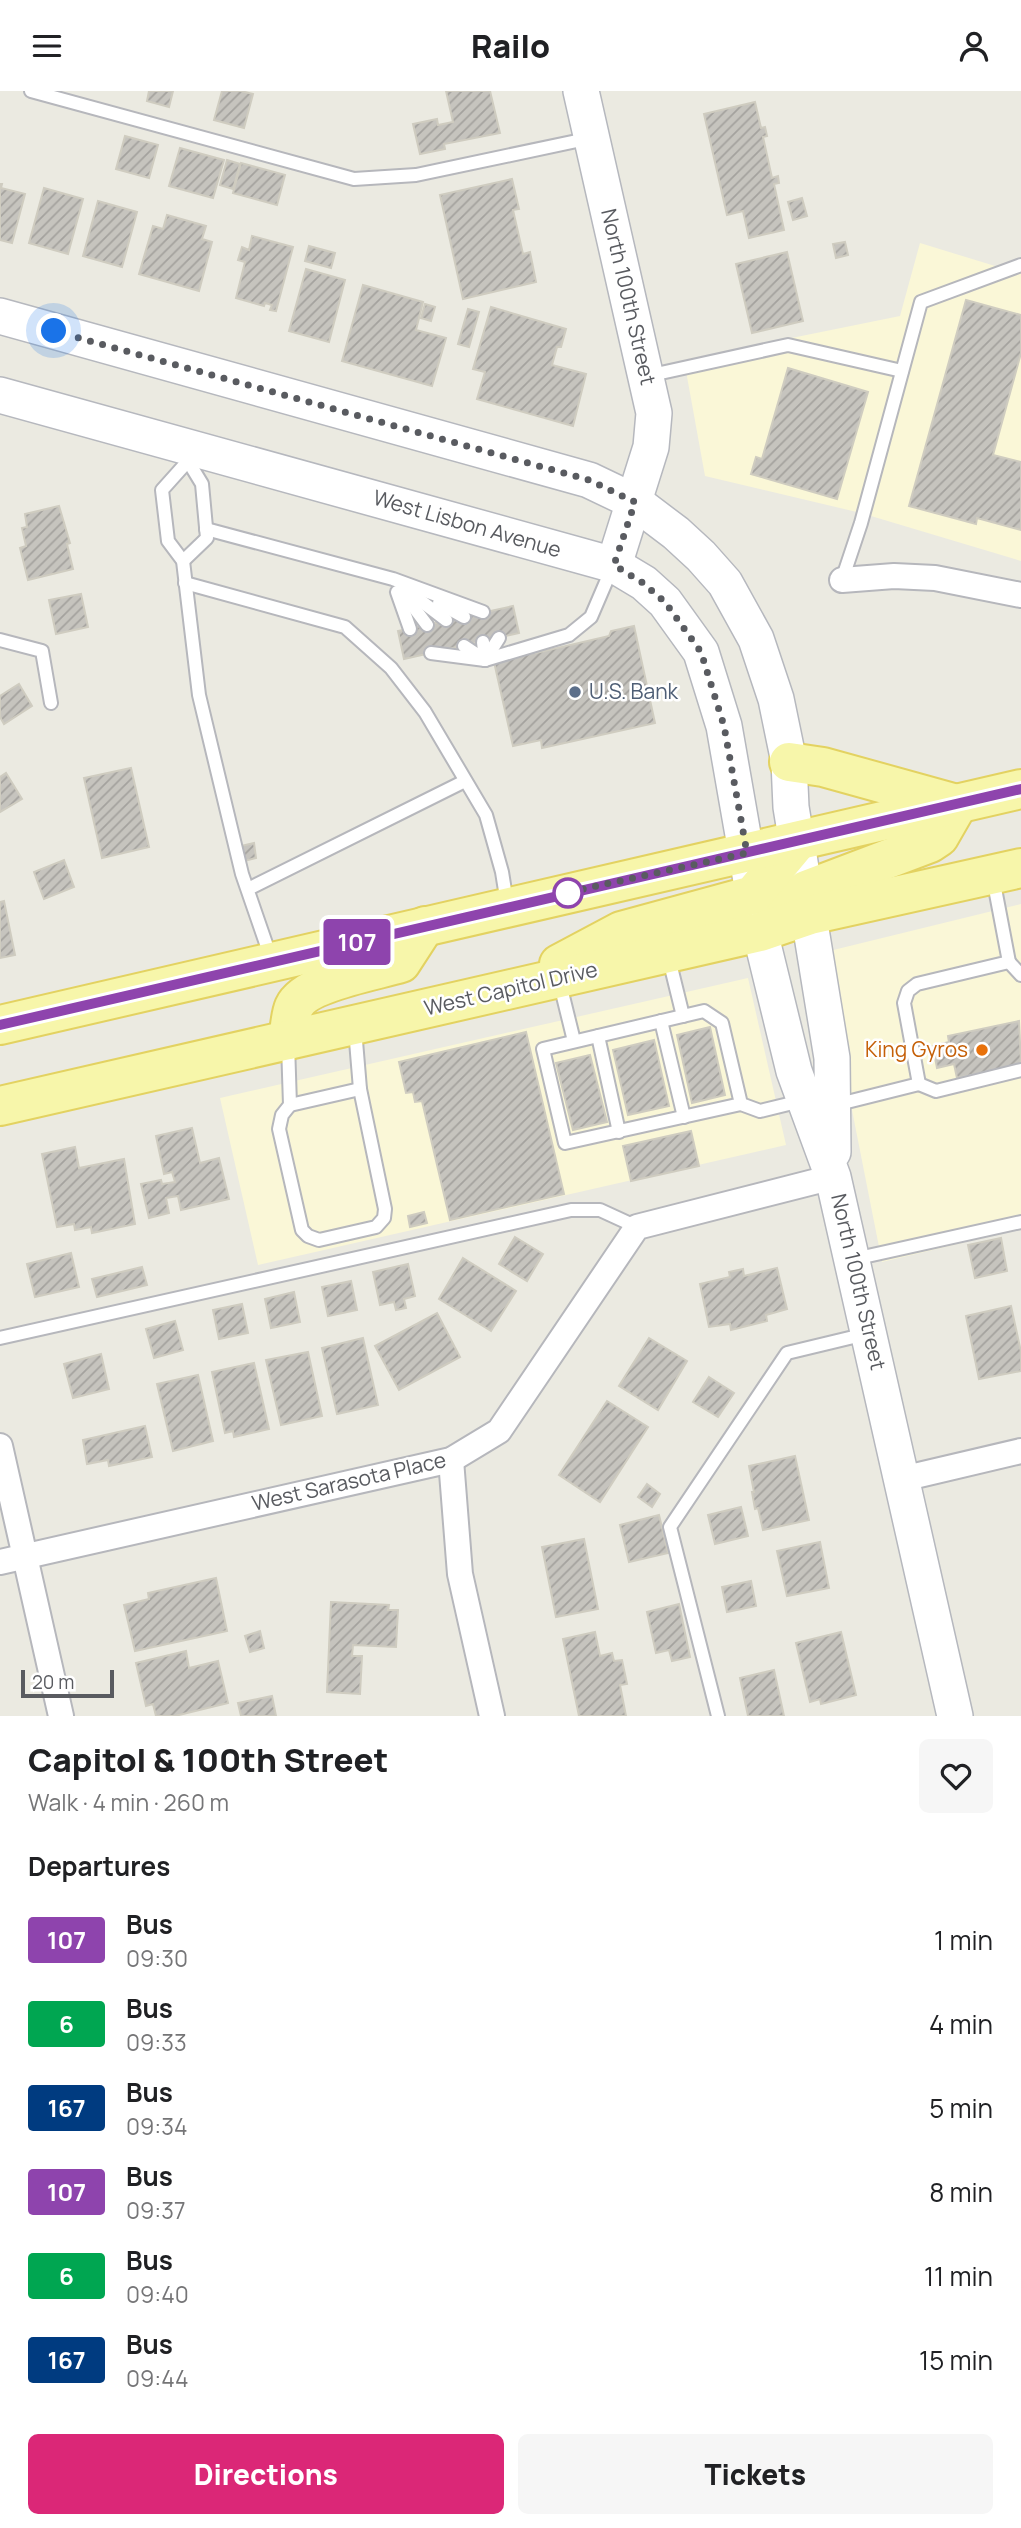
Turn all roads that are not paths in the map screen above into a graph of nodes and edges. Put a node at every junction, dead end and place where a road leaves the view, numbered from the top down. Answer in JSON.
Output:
{"nodes":[{"id":1,"x":32,"y":91,"type":"edge"},
{"id":2,"x":581,"y":91,"type":"edge"},
{"id":3,"x":592,"y":138,"type":"junction"},
{"id":4,"x":1021,"y":265,"type":"edge"},
{"id":5,"x":0,"y":316,"type":"edge"},
{"id":6,"x":902,"y":371,"type":"junction"},
{"id":7,"x":646,"y":376,"type":"junction"},
{"id":8,"x":0,"y":395,"type":"edge"},
{"id":9,"x":189,"y":453,"type":"junction"},
{"id":10,"x":635,"y":502,"type":"junction"},
{"id":11,"x":206,"y":529,"type":"junction"},
{"id":12,"x":183,"y":561,"type":"junction"},
{"id":13,"x":614,"y":565,"type":"junction"},
{"id":14,"x":393,"y":579,"type":"junction"},
{"id":15,"x":842,"y":580,"type":"joint"},
{"id":16,"x":185,"y":583,"type":"junction"},
{"id":17,"x":1021,"y":595,"type":"edge"},
{"id":18,"x":483,"y":613,"type":"dead end"},
{"id":19,"x":464,"y":617,"type":"dead end"},
{"id":20,"x":446,"y":621,"type":"dead end"},
{"id":21,"x":427,"y":625,"type":"dead end"},
{"id":22,"x":410,"y":629,"type":"dead end"},
{"id":23,"x":499,"y":638,"type":"dead end"},
{"id":24,"x":0,"y":640,"type":"edge"},
{"id":25,"x":483,"y":642,"type":"dead end"},
{"id":26,"x":464,"y":646,"type":"dead end"},
{"id":27,"x":446,"y":650,"type":"dead end"},
{"id":28,"x":431,"y":653,"type":"dead end"},
{"id":29,"x":485,"y":660,"type":"junction"},
{"id":30,"x":51,"y":703,"type":"dead end"},
{"id":31,"x":789,"y":762,"type":"junction"},
{"id":32,"x":465,"y":781,"type":"junction"},
{"id":33,"x":1021,"y":789,"type":"edge"},
{"id":34,"x":958,"y":804,"type":"junction"},
{"id":35,"x":798,"y":841,"type":"junction"},
{"id":36,"x":747,"y":853,"type":"junction"},
{"id":37,"x":1007,"y":871,"type":"edge"},
{"id":38,"x":248,"y":889,"type":"junction"},
{"id":39,"x":808,"y":902,"type":"junction"},
{"id":40,"x":508,"y":907,"type":"junction"},
{"id":41,"x":757,"y":913,"type":"junction"},
{"id":42,"x":425,"y":926,"type":"junction"},
{"id":43,"x":667,"y":953,"type":"junction"},
{"id":44,"x":272,"y":962,"type":"junction"},
{"id":45,"x":1009,"y":962,"type":"junction"},
{"id":46,"x":1021,"y":975,"type":"edge"},
{"id":47,"x":559,"y":978,"type":"junction"},
{"id":48,"x":515,"y":988,"type":"junction"},
{"id":49,"x":683,"y":1016,"type":"junction"},
{"id":50,"x":661,"y":1021,"type":"junction"},
{"id":51,"x":355,"y":1024,"type":"junction"},
{"id":52,"x":0,"y":1025,"type":"edge"},
{"id":53,"x":598,"y":1036,"type":"junction"},
{"id":54,"x":288,"y":1040,"type":"junction"},
{"id":55,"x":574,"y":1041,"type":"junction"},
{"id":56,"x":1021,"y":1070,"type":"edge"},
{"id":57,"x":919,"y":1084,"type":"junction"},
{"id":58,"x":360,"y":1089,"type":"junction"},
{"id":59,"x":819,"y":1103,"type":"junction"},
{"id":60,"x":741,"y":1104,"type":"junction"},
{"id":61,"x":290,"y":1105,"type":"junction"},
{"id":62,"x":0,"y":1106,"type":"edge"},
{"id":63,"x":684,"y":1117,"type":"junction"},
{"id":64,"x":620,"y":1132,"type":"junction"},
{"id":65,"x":833,"y":1177,"type":"junction"},
{"id":66,"x":1021,"y":1222,"type":"edge"},
{"id":67,"x":637,"y":1227,"type":"junction"},
{"id":68,"x":853,"y":1259,"type":"junction"},
{"id":69,"x":870,"y":1333,"type":"junction"},
{"id":70,"x":0,"y":1338,"type":"edge"},
{"id":71,"x":0,"y":1446,"type":"edge"},
{"id":72,"x":1021,"y":1451,"type":"edge"},
{"id":73,"x":451,"y":1460,"type":"junction"},
{"id":74,"x":902,"y":1479,"type":"junction"},
{"id":75,"x":24,"y":1557,"type":"junction"},
{"id":76,"x":0,"y":1562,"type":"edge"},
{"id":77,"x":61,"y":1716,"type":"edge"},
{"id":78,"x":492,"y":1716,"type":"edge"},
{"id":79,"x":718,"y":1716,"type":"edge"},
{"id":80,"x":955,"y":1716,"type":"edge"}],
"edges":[{"from":1,"to":3,"type":"lane"},
{"from":2,"to":3,"type":"main road","name":"North 100th Street"},
{"from":3,"to":7,"type":"main road","name":"North 100th Street"},
{"from":4,"to":6,"type":"lane"},
{"from":5,"to":10,"type":"main road"},
{"from":6,"to":7,"type":"lane"},
{"from":6,"to":15,"type":"lane"},
{"from":7,"to":10,"type":"main road","name":"North 100th Street"},
{"from":8,"to":9,"type":"main road","name":"West Lisbon Avenue"},
{"from":9,"to":11,"type":"lane"},
{"from":9,"to":12,"type":"lane"},
{"from":9,"to":13,"type":"main road","name":"West Lisbon Avenue"},
{"from":10,"to":13,"type":"main road","name":"North 100th Street"},
{"from":10,"to":31,"type":"main road"},
{"from":11,"to":12,"type":"lane"},
{"from":11,"to":14,"type":"lane"},
{"from":12,"to":16,"type":"lane"},
{"from":13,"to":29,"type":"lane"},
{"from":13,"to":36,"type":"main road","name":"West Lisbon Avenue"},
{"from":14,"to":18,"type":"lane"},
{"from":14,"to":19,"type":"lane"},
{"from":14,"to":20,"type":"lane"},
{"from":14,"to":21,"type":"lane"},
{"from":14,"to":22,"type":"lane"},
{"from":15,"to":17,"type":"street"},
{"from":16,"to":32,"type":"lane"},
{"from":16,"to":38,"type":"lane"},
{"from":23,"to":29,"type":"lane"},
{"from":24,"to":30,"type":"lane"},
{"from":25,"to":29,"type":"lane"},
{"from":26,"to":29,"type":"lane"},
{"from":27,"to":29,"type":"lane"},
{"from":28,"to":29,"type":"lane"},
{"from":31,"to":34,"type":"main road"},
{"from":31,"to":35,"type":"main road"},
{"from":32,"to":38,"type":"lane"},
{"from":32,"to":40,"type":"lane"},
{"from":33,"to":34,"type":"main road"},
{"from":34,"to":35,"type":"main road"},
{"from":34,"to":39,"type":"main road"},
{"from":35,"to":36,"type":"main road"},
{"from":35,"to":39,"type":"main road"},
{"from":35,"to":41,"type":"main road"},
{"from":36,"to":40,"type":"main road"},
{"from":36,"to":41,"type":"main road","name":"North 100th Street"},
{"from":37,"to":39,"type":"main road"},
{"from":37,"to":45,"type":"lane"},
{"from":38,"to":44,"type":"lane"},
{"from":39,"to":41,"type":"main road"},
{"from":39,"to":59,"type":"main road"},
{"from":40,"to":42,"type":"main road"},
{"from":41,"to":43,"type":"main road","name":"West Capitol Drive"},
{"from":41,"to":48,"type":"main road"},
{"from":41,"to":59,"type":"main road","name":"North 100th Street"},
{"from":42,"to":44,"type":"main road"},
{"from":42,"to":54,"type":"main road"},
{"from":43,"to":47,"type":"main road","name":"West Capitol Drive"},
{"from":43,"to":49,"type":"lane"},
{"from":44,"to":52,"type":"main road"},
{"from":45,"to":46,"type":"lane"},
{"from":45,"to":57,"type":"lane"},
{"from":47,"to":48,"type":"main road","name":"West Capitol Drive"},
{"from":47,"to":55,"type":"lane"},
{"from":48,"to":51,"type":"main road","name":"West Capitol Drive"},
{"from":49,"to":50,"type":"lane"},
{"from":49,"to":60,"type":"lane"},
{"from":50,"to":53,"type":"lane"},
{"from":50,"to":63,"type":"lane"},
{"from":51,"to":54,"type":"main road","name":"West Capitol Drive"},
{"from":51,"to":58,"type":"lane"},
{"from":53,"to":55,"type":"lane"},
{"from":53,"to":64,"type":"lane"},
{"from":54,"to":61,"type":"lane"},
{"from":54,"to":62,"type":"main road","name":"West Capitol Drive"},
{"from":55,"to":64,"type":"lane"},
{"from":56,"to":57,"type":"lane"},
{"from":57,"to":59,"type":"lane"},
{"from":58,"to":61,"type":"lane"},
{"from":58,"to":61,"type":"lane"},
{"from":59,"to":60,"type":"lane"},
{"from":59,"to":65,"type":"main road","name":"North 100th Street"},
{"from":60,"to":63,"type":"lane"},
{"from":63,"to":64,"type":"lane"},
{"from":65,"to":67,"type":"street"},
{"from":65,"to":68,"type":"main road","name":"North 100th Street"},
{"from":66,"to":68,"type":"lane"},
{"from":67,"to":70,"type":"lane"},
{"from":67,"to":73,"type":"street","name":"West Sarasota Place"},
{"from":68,"to":69,"type":"main road","name":"North 100th Street"},
{"from":69,"to":74,"type":"main road","name":"North 100th Street"},
{"from":69,"to":79,"type":"lane"},
{"from":71,"to":75,"type":"street"},
{"from":72,"to":74,"type":"street"},
{"from":73,"to":75,"type":"street","name":"West Sarasota Place"},
{"from":73,"to":78,"type":"street"},
{"from":74,"to":80,"type":"main road","name":"North 100th Street"},
{"from":75,"to":76,"type":"street","name":"West Sarasota Place"},
{"from":75,"to":77,"type":"street"}]}
